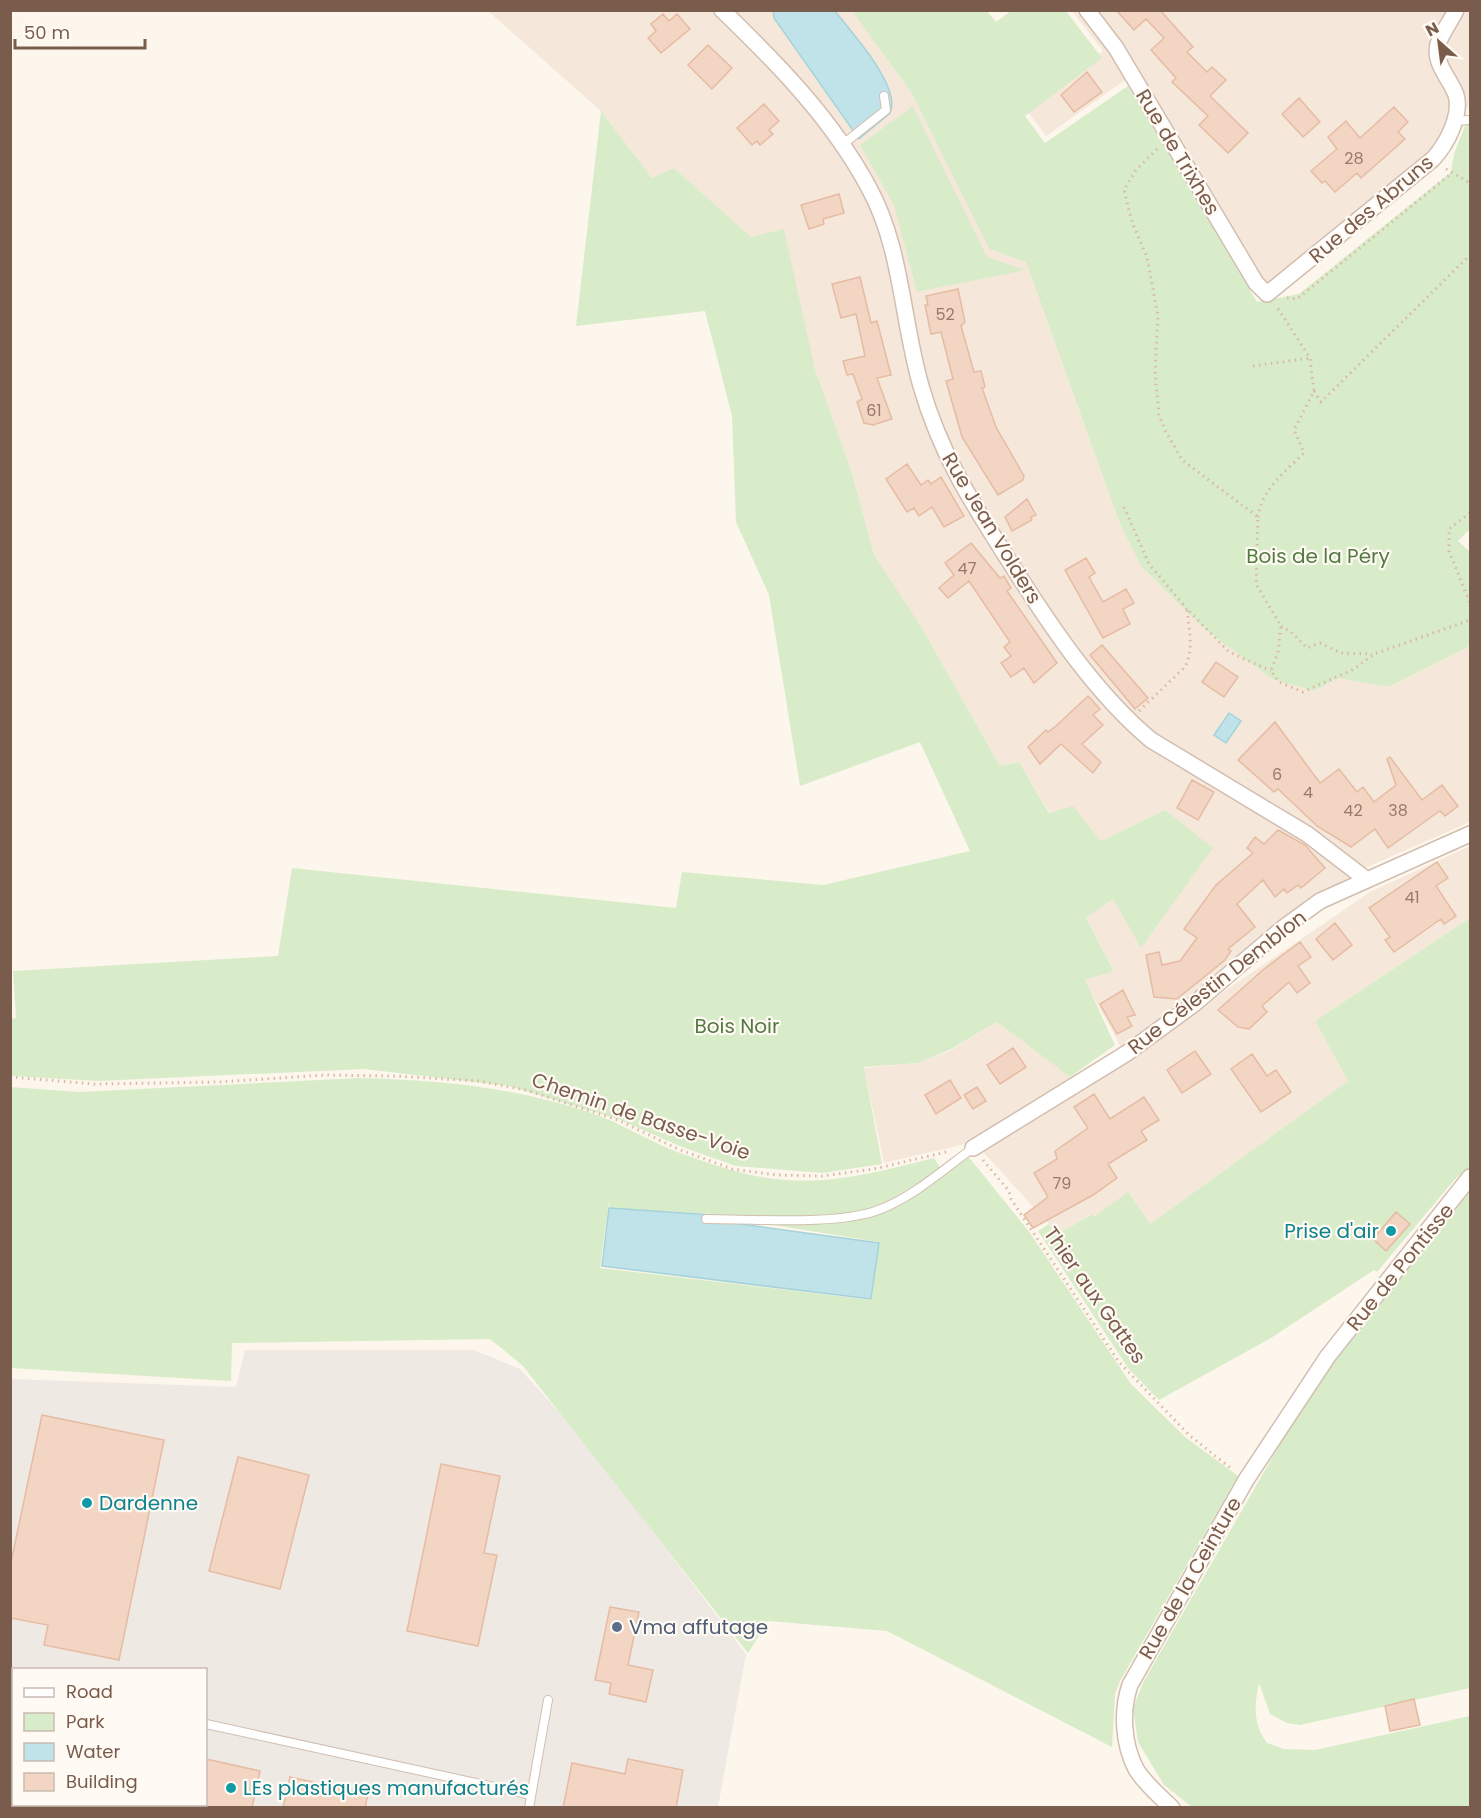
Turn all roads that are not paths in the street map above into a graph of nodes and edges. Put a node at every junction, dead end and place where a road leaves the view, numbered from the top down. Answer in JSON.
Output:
{"nodes":[{"id":1,"x":722,"y":10,"type":"edge"},
{"id":2,"x":1087,"y":10,"type":"edge"},
{"id":3,"x":1456,"y":10,"type":"edge"},
{"id":4,"x":884,"y":96,"type":"dead end"},
{"id":5,"x":1470,"y":120,"type":"edge"},
{"id":6,"x":1453,"y":121,"type":"junction"},
{"id":7,"x":841,"y":146,"type":"junction"},
{"id":8,"x":1267,"y":294,"type":"joint"},
{"id":9,"x":1470,"y":834,"type":"edge"},
{"id":10,"x":1366,"y":880,"type":"junction"},
{"id":11,"x":973,"y":1148,"type":"joint"},
{"id":12,"x":1470,"y":1177,"type":"edge"},
{"id":13,"x":706,"y":1219,"type":"dead end"},
{"id":14,"x":1328,"y":1356,"type":"joint"},
{"id":15,"x":548,"y":1700,"type":"dead end"},
{"id":16,"x":207,"y":1724,"type":"edge"},
{"id":17,"x":531,"y":1795,"type":"junction"},
{"id":18,"x":529,"y":1808,"type":"edge"},
{"id":19,"x":1172,"y":1808,"type":"edge"}],
"edges":[{"from":1,"to":7,"type":"street","name":"Rue Jean Volders"},
{"from":2,"to":8,"type":"street","name":"Rue de Trixhes"},
{"from":3,"to":6,"type":"street","name":"Rue des Abruns"},
{"from":4,"to":7,"type":"lane"},
{"from":5,"to":6,"type":"lane"},
{"from":6,"to":8,"type":"street","name":"Rue des Abruns"},
{"from":7,"to":10,"type":"street","name":"Rue Jean Volders"},
{"from":9,"to":10,"type":"street","name":"Rue Célestin Demblon"},
{"from":10,"to":11,"type":"street","name":"Rue Célestin Demblon"},
{"from":11,"to":13,"type":"lane"},
{"from":12,"to":14,"type":"street","name":"Rue de Pontisse"},
{"from":14,"to":19,"type":"street","name":"Rue de la Ceinture"},
{"from":15,"to":17,"type":"lane"},
{"from":16,"to":17,"type":"lane"},
{"from":17,"to":18,"type":"lane"}]}
